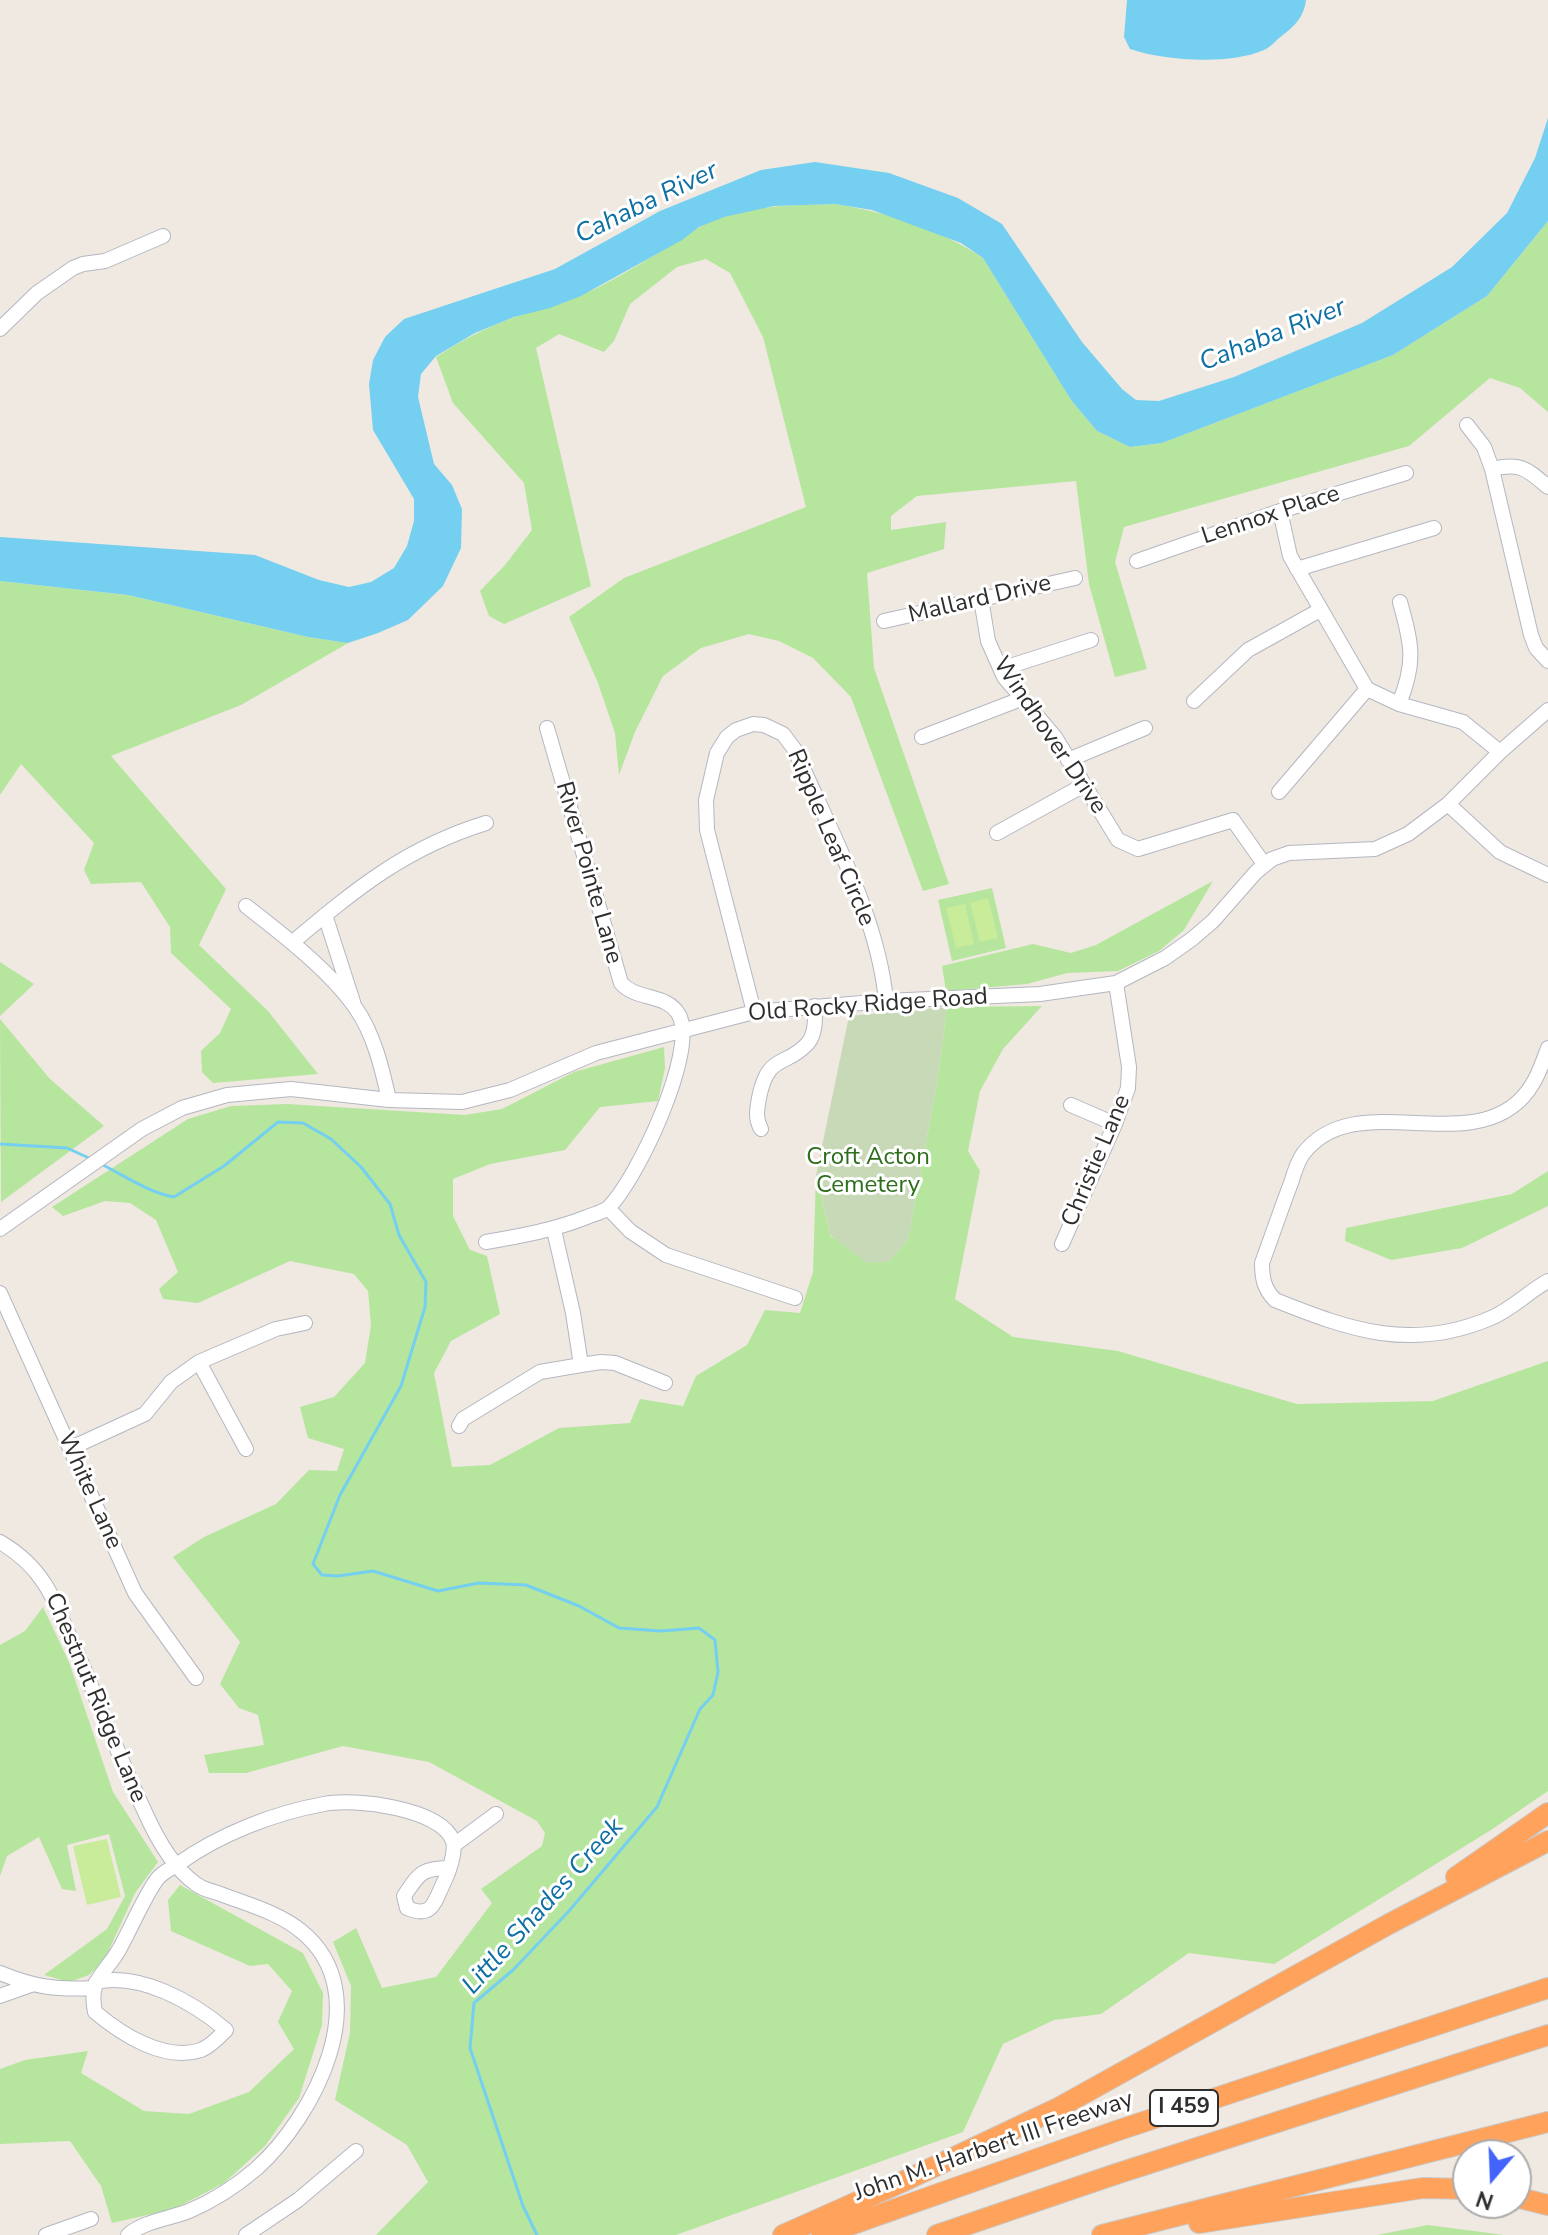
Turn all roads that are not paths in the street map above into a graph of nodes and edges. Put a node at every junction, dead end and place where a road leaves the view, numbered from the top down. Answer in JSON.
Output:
{"nodes":[{"id":1,"x":163,"y":236,"type":"dead end"},
{"id":2,"x":0,"y":329,"type":"edge"},
{"id":3,"x":1467,"y":425,"type":"dead end"},
{"id":4,"x":1492,"y":469,"type":"junction"},
{"id":5,"x":1406,"y":473,"type":"dead end"},
{"id":6,"x":1548,"y":487,"type":"edge"},
{"id":7,"x":1280,"y":511,"type":"junction"},
{"id":8,"x":1434,"y":528,"type":"dead end"},
{"id":9,"x":1137,"y":561,"type":"dead end"},
{"id":10,"x":1297,"y":569,"type":"junction"},
{"id":11,"x":1075,"y":578,"type":"dead end"},
{"id":12,"x":981,"y":599,"type":"junction"},
{"id":13,"x":1400,"y":602,"type":"dead end"},
{"id":14,"x":1320,"y":610,"type":"junction"},
{"id":15,"x":884,"y":621,"type":"dead end"},
{"id":16,"x":1091,"y":640,"type":"dead end"},
{"id":17,"x":1548,"y":661,"type":"edge"},
{"id":18,"x":1001,"y":669,"type":"junction"},
{"id":19,"x":1367,"y":689,"type":"junction"},
{"id":20,"x":1021,"y":699,"type":"junction"},
{"id":21,"x":1194,"y":701,"type":"dead end"},
{"id":22,"x":1399,"y":704,"type":"junction"},
{"id":23,"x":1548,"y":710,"type":"edge"},
{"id":24,"x":547,"y":728,"type":"dead end"},
{"id":25,"x":1145,"y":728,"type":"dead end"},
{"id":26,"x":922,"y":737,"type":"dead end"},
{"id":27,"x":1500,"y":752,"type":"junction"},
{"id":28,"x":1068,"y":760,"type":"junction"},
{"id":29,"x":1084,"y":785,"type":"junction"},
{"id":30,"x":1279,"y":792,"type":"dead end"},
{"id":31,"x":1448,"y":804,"type":"junction"},
{"id":32,"x":486,"y":823,"type":"dead end"},
{"id":33,"x":997,"y":833,"type":"dead end"},
{"id":34,"x":1264,"y":864,"type":"junction"},
{"id":35,"x":1548,"y":875,"type":"edge"},
{"id":36,"x":246,"y":906,"type":"dead end"},
{"id":37,"x":325,"y":915,"type":"junction"},
{"id":38,"x":293,"y":942,"type":"junction"},
{"id":39,"x":1116,"y":983,"type":"junction"},
{"id":40,"x":886,"y":1001,"type":"junction"},
{"id":41,"x":355,"y":1006,"type":"junction"},
{"id":42,"x":815,"y":1006,"type":"junction"},
{"id":43,"x":754,"y":1012,"type":"junction"},
{"id":44,"x":683,"y":1029,"type":"junction"},
{"id":45,"x":1548,"y":1048,"type":"edge"},
{"id":46,"x":389,"y":1100,"type":"junction"},
{"id":47,"x":1071,"y":1105,"type":"dead end"},
{"id":48,"x":1115,"y":1124,"type":"junction"},
{"id":49,"x":761,"y":1129,"type":"dead end"},
{"id":50,"x":608,"y":1208,"type":"junction"},
{"id":51,"x":0,"y":1229,"type":"edge"},
{"id":52,"x":554,"y":1230,"type":"junction"},
{"id":53,"x":486,"y":1242,"type":"dead end"},
{"id":54,"x":1062,"y":1244,"type":"dead end"},
{"id":55,"x":1548,"y":1281,"type":"edge"},
{"id":56,"x":0,"y":1293,"type":"edge"},
{"id":57,"x":795,"y":1298,"type":"dead end"},
{"id":58,"x":305,"y":1323,"type":"dead end"},
{"id":59,"x":199,"y":1362,"type":"junction"},
{"id":60,"x":581,"y":1365,"type":"junction"},
{"id":61,"x":665,"y":1383,"type":"dead end"},
{"id":62,"x":459,"y":1426,"type":"dead end"},
{"id":63,"x":71,"y":1448,"type":"junction"},
{"id":64,"x":246,"y":1449,"type":"dead end"},
{"id":65,"x":0,"y":1542,"type":"edge"},
{"id":66,"x":196,"y":1678,"type":"dead end"},
{"id":67,"x":1548,"y":1813,"type":"edge"},
{"id":68,"x":496,"y":1814,"type":"dead end"},
{"id":69,"x":1548,"y":1841,"type":"edge"},
{"id":70,"x":454,"y":1845,"type":"junction"},
{"id":71,"x":177,"y":1865,"type":"junction"},
{"id":72,"x":449,"y":1868,"type":"dead end"},
{"id":73,"x":1389,"y":1924,"type":"junction"},
{"id":74,"x":0,"y":1973,"type":"edge"},
{"id":75,"x":31,"y":1985,"type":"junction"},
{"id":76,"x":94,"y":1985,"type":"junction"},
{"id":77,"x":1548,"y":1988,"type":"edge"},
{"id":78,"x":0,"y":1996,"type":"edge"},
{"id":79,"x":1548,"y":2035,"type":"edge"},
{"id":80,"x":1548,"y":2122,"type":"edge"},
{"id":81,"x":356,"y":2151,"type":"dead end"},
{"id":82,"x":1452,"y":2189,"type":"edge"},
{"id":83,"x":91,"y":2219,"type":"dead end"},
{"id":84,"x":164,"y":2220,"type":"junction"},
{"id":85,"x":133,"y":2231,"type":"edge"},
{"id":86,"x":46,"y":2235,"type":"edge"},
{"id":87,"x":169,"y":2235,"type":"edge"},
{"id":88,"x":246,"y":2235,"type":"edge"},
{"id":89,"x":783,"y":2235,"type":"edge"},
{"id":90,"x":822,"y":2235,"type":"edge"},
{"id":91,"x":937,"y":2235,"type":"edge"},
{"id":92,"x":1102,"y":2235,"type":"edge"},
{"id":93,"x":1136,"y":2235,"type":"edge"}],
"edges":[{"from":1,"to":2,"type":"street"},
{"from":3,"to":4,"type":"street"},
{"from":4,"to":6,"type":"street"},
{"from":4,"to":17,"type":"street"},
{"from":5,"to":7,"type":"street","name":"Lennox Place"},
{"from":7,"to":9,"type":"street","name":"Lennox Place"},
{"from":7,"to":10,"type":"street"},
{"from":8,"to":10,"type":"street"},
{"from":10,"to":14,"type":"street"},
{"from":11,"to":12,"type":"street","name":"Mallard Drive"},
{"from":12,"to":15,"type":"street","name":"Mallard Drive"},
{"from":12,"to":18,"type":"street","name":"Windhover Drive"},
{"from":13,"to":22,"type":"street"},
{"from":14,"to":19,"type":"street"},
{"from":14,"to":21,"type":"street"},
{"from":16,"to":18,"type":"street"},
{"from":18,"to":20,"type":"street","name":"Windhover Drive"},
{"from":19,"to":22,"type":"street"},
{"from":19,"to":30,"type":"street"},
{"from":20,"to":26,"type":"street"},
{"from":20,"to":28,"type":"street","name":"Windhover Drive"},
{"from":22,"to":27,"type":"street"},
{"from":23,"to":27,"type":"street"},
{"from":24,"to":44,"type":"street","name":"River Pointe Lane"},
{"from":25,"to":28,"type":"street"},
{"from":27,"to":31,"type":"street"},
{"from":28,"to":29,"type":"street","name":"Windhover Drive"},
{"from":29,"to":33,"type":"street"},
{"from":29,"to":34,"type":"street","name":"Windhover Drive"},
{"from":31,"to":34,"type":"street"},
{"from":31,"to":35,"type":"street"},
{"from":32,"to":37,"type":"street"},
{"from":34,"to":39,"type":"street","name":"Old Rocky Ridge Road"},
{"from":36,"to":38,"type":"street"},
{"from":37,"to":38,"type":"street"},
{"from":37,"to":41,"type":"street"},
{"from":38,"to":41,"type":"street"},
{"from":39,"to":40,"type":"street","name":"Old Rocky Ridge Road"},
{"from":39,"to":48,"type":"street","name":"Christie Lane"},
{"from":40,"to":42,"type":"street","name":"Old Rocky Ridge Road"},
{"from":40,"to":43,"type":"street","name":"Ripple Leaf Circle"},
{"from":41,"to":46,"type":"street"},
{"from":42,"to":43,"type":"street","name":"Old Rocky Ridge Road"},
{"from":42,"to":49,"type":"street"},
{"from":43,"to":44,"type":"street","name":"Old Rocky Ridge Road"},
{"from":44,"to":46,"type":"street","name":"Old Rocky Ridge Road"},
{"from":44,"to":50,"type":"street"},
{"from":45,"to":55,"type":"street"},
{"from":46,"to":51,"type":"street","name":"Old Rocky Ridge Road"},
{"from":47,"to":48,"type":"street"},
{"from":48,"to":54,"type":"street","name":"Christie Lane"},
{"from":50,"to":52,"type":"street"},
{"from":50,"to":57,"type":"street"},
{"from":52,"to":53,"type":"street"},
{"from":52,"to":60,"type":"street"},
{"from":56,"to":63,"type":"street","name":"White Lane"},
{"from":58,"to":59,"type":"street"},
{"from":59,"to":63,"type":"street"},
{"from":59,"to":64,"type":"street"},
{"from":60,"to":61,"type":"street"},
{"from":60,"to":62,"type":"street"},
{"from":63,"to":66,"type":"street","name":"White Lane"},
{"from":65,"to":71,"type":"street","name":"Chestnut Ridge Lane"},
{"from":67,"to":73,"type":"highway"},
{"from":68,"to":70,"type":"street"},
{"from":69,"to":73,"type":"highway"},
{"from":70,"to":71,"type":"street"},
{"from":70,"to":72,"type":"street"},
{"from":71,"to":76,"type":"street"},
{"from":71,"to":84,"type":"street","name":"Chestnut Ridge Lane"},
{"from":73,"to":89,"type":"highway"},
{"from":74,"to":75,"type":"street"},
{"from":75,"to":76,"type":"street"},
{"from":75,"to":78,"type":"street"},
{"from":76,"to":76,"type":"street"},
{"from":77,"to":90,"type":"highway","name":"John M. Harbert III Freeway","number":"I 459"},
{"from":79,"to":91,"type":"highway","number":"I 459"},
{"from":80,"to":92,"type":"highway"},
{"from":81,"to":88,"type":"street"},
{"from":82,"to":93,"type":"highway"},
{"from":83,"to":86,"type":"street"},
{"from":84,"to":85,"type":"street","name":"Chestnut Ridge Lane"},
{"from":84,"to":87,"type":"street"}]}
